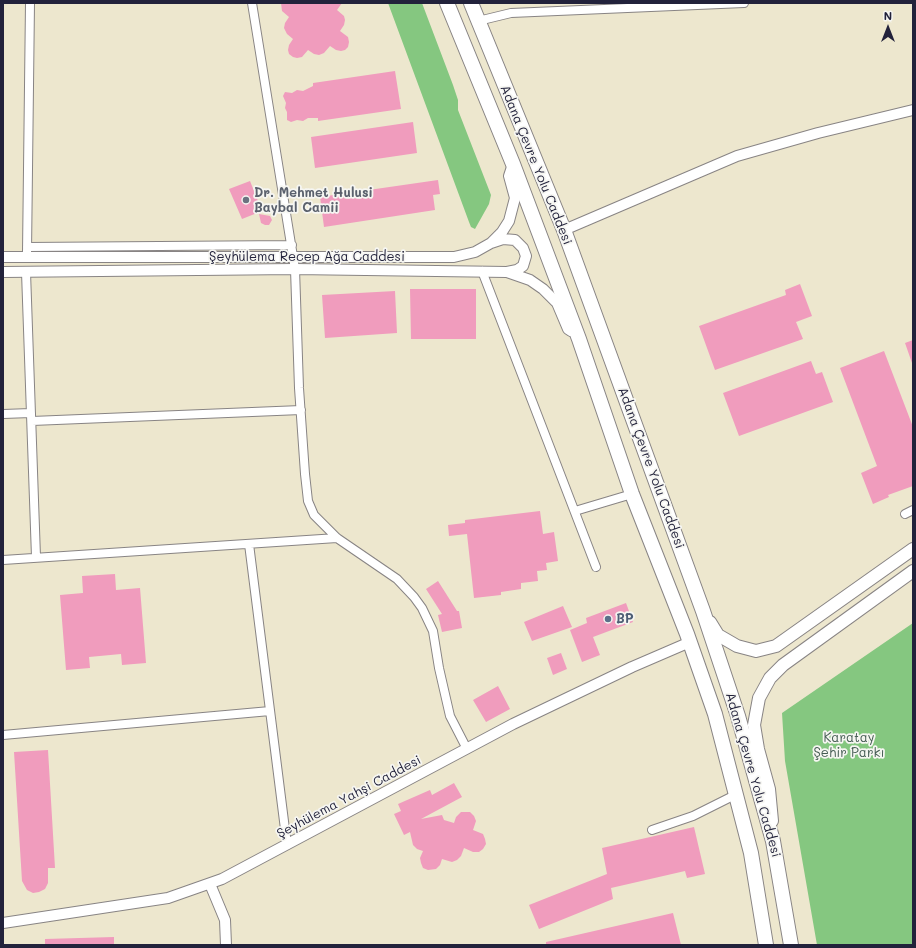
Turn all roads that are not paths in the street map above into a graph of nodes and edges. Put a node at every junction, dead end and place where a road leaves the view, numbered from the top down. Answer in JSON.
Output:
{"nodes":[{"id":1,"x":30,"y":3,"type":"edge"},
{"id":2,"x":252,"y":3,"type":"edge"},
{"id":3,"x":447,"y":3,"type":"edge"},
{"id":4,"x":470,"y":3,"type":"edge"},
{"id":5,"x":744,"y":3,"type":"edge"},
{"id":6,"x":478,"y":21,"type":"junction"},
{"id":7,"x":913,"y":110,"type":"edge"},
{"id":8,"x":512,"y":164,"type":"junction"},
{"id":9,"x":564,"y":230,"type":"junction"},
{"id":10,"x":491,"y":243,"type":"junction"},
{"id":11,"x":292,"y":245,"type":"junction"},
{"id":12,"x":27,"y":252,"type":"junction"},
{"id":13,"x":3,"y":257,"type":"edge"},
{"id":14,"x":294,"y":257,"type":"junction"},
{"id":15,"x":295,"y":269,"type":"junction"},
{"id":16,"x":482,"y":271,"type":"junction"},
{"id":17,"x":3,"y":272,"type":"edge"},
{"id":18,"x":26,"y":272,"type":"junction"},
{"id":19,"x":507,"y":272,"type":"junction"},
{"id":20,"x":579,"y":339,"type":"junction"},
{"id":21,"x":301,"y":410,"type":"junction"},
{"id":22,"x":3,"y":414,"type":"edge"},
{"id":23,"x":31,"y":417,"type":"junction"},
{"id":24,"x":632,"y":494,"type":"junction"},
{"id":25,"x":913,"y":510,"type":"edge"},
{"id":26,"x":575,"y":511,"type":"junction"},
{"id":27,"x":905,"y":514,"type":"dead end"},
{"id":28,"x":338,"y":538,"type":"junction"},
{"id":29,"x":249,"y":544,"type":"junction"},
{"id":30,"x":913,"y":549,"type":"edge"},
{"id":31,"x":36,"y":557,"type":"junction"},
{"id":32,"x":3,"y":560,"type":"edge"},
{"id":33,"x":596,"y":566,"type":"dead end"},
{"id":34,"x":913,"y":571,"type":"edge"},
{"id":35,"x":703,"y":611,"type":"junction"},
{"id":36,"x":690,"y":642,"type":"junction"},
{"id":37,"x":270,"y":711,"type":"junction"},
{"id":38,"x":3,"y":735,"type":"edge"},
{"id":39,"x":467,"y":748,"type":"junction"},
{"id":40,"x":736,"y":794,"type":"junction"},
{"id":41,"x":652,"y":830,"type":"dead end"},
{"id":42,"x":773,"y":840,"type":"junction"},
{"id":43,"x":287,"y":845,"type":"junction"},
{"id":44,"x":210,"y":884,"type":"junction"},
{"id":45,"x":786,"y":912,"type":"junction"},
{"id":46,"x":3,"y":922,"type":"edge"},
{"id":47,"x":226,"y":945,"type":"edge"},
{"id":48,"x":766,"y":945,"type":"edge"},
{"id":49,"x":791,"y":945,"type":"edge"},
{"id":50,"x":795,"y":945,"type":"edge"}],
"edges":[{"from":1,"to":12,"type":"street"},
{"from":2,"to":11,"type":"street"},
{"from":3,"to":8,"type":"highway","name":"Adana Çevre Yolu Caddesi"},
{"from":4,"to":6,"type":"highway","name":"Adana Çevre Yolu Caddesi"},
{"from":5,"to":6,"type":"street"},
{"from":6,"to":9,"type":"highway","name":"Adana Çevre Yolu Caddesi"},
{"from":7,"to":9,"type":"street"},
{"from":8,"to":10,"type":"street","name":"Şeyhülema Recep Ağa Caddesi"},
{"from":8,"to":20,"type":"highway","name":"Adana Çevre Yolu Caddesi"},
{"from":9,"to":35,"type":"highway","name":"Adana Çevre Yolu Caddesi"},
{"from":10,"to":14,"type":"street","name":"Şeyhülema Recep Ağa Caddesi"},
{"from":10,"to":19,"type":"street"},
{"from":11,"to":12,"type":"street"},
{"from":11,"to":14,"type":"street"},
{"from":12,"to":13,"type":"street","name":"Şeyhülema Recep Ağa Caddesi"},
{"from":12,"to":14,"type":"street","name":"Şeyhülema Recep Ağa Caddesi"},
{"from":14,"to":15,"type":"street"},
{"from":15,"to":16,"type":"street","name":"Şeyhülema Recep Ağa Caddesi"},
{"from":15,"to":18,"type":"street","name":"Şeyhülema Recep Ağa Caddesi"},
{"from":15,"to":21,"type":"street"},
{"from":16,"to":19,"type":"street","name":"Şeyhülema Recep Ağa Caddesi"},
{"from":16,"to":26,"type":"street"},
{"from":17,"to":18,"type":"street","name":"Şeyhülema Recep Ağa Caddesi"},
{"from":18,"to":23,"type":"street"},
{"from":19,"to":20,"type":"street","name":"Şeyhülema Recep Ağa Caddesi"},
{"from":20,"to":24,"type":"highway","name":"Adana Çevre Yolu Caddesi"},
{"from":21,"to":23,"type":"street"},
{"from":21,"to":28,"type":"street"},
{"from":22,"to":23,"type":"street"},
{"from":23,"to":31,"type":"street"},
{"from":24,"to":26,"type":"street"},
{"from":24,"to":36,"type":"highway","name":"Adana Çevre Yolu Caddesi"},
{"from":25,"to":27,"type":"street"},
{"from":26,"to":33,"type":"street"},
{"from":28,"to":29,"type":"street"},
{"from":28,"to":39,"type":"street"},
{"from":29,"to":31,"type":"street"},
{"from":29,"to":37,"type":"street"},
{"from":30,"to":35,"type":"main road"},
{"from":31,"to":32,"type":"street"},
{"from":34,"to":42,"type":"main road"},
{"from":35,"to":42,"type":"highway","name":"Adana Çevre Yolu Caddesi"},
{"from":36,"to":39,"type":"street","name":"Şeyhülema Yahşi Caddesi"},
{"from":36,"to":40,"type":"highway","name":"Adana Çevre Yolu Caddesi"},
{"from":37,"to":38,"type":"street"},
{"from":37,"to":43,"type":"street"},
{"from":39,"to":43,"type":"street","name":"Şeyhülema Yahşi Caddesi"},
{"from":40,"to":41,"type":"street"},
{"from":40,"to":48,"type":"highway","name":"Adana Çevre Yolu Caddesi"},
{"from":42,"to":45,"type":"highway","name":"Adana Çevre Yolu Caddesi"},
{"from":43,"to":44,"type":"street","name":"Şeyhülema Yahşi Caddesi"},
{"from":44,"to":46,"type":"street","name":"Şeyhülema Yahşi Caddesi"},
{"from":44,"to":47,"type":"street"},
{"from":45,"to":49,"type":"highway","name":"Adana Çevre Yolu Caddesi"},
{"from":45,"to":50,"type":"highway"}]}
